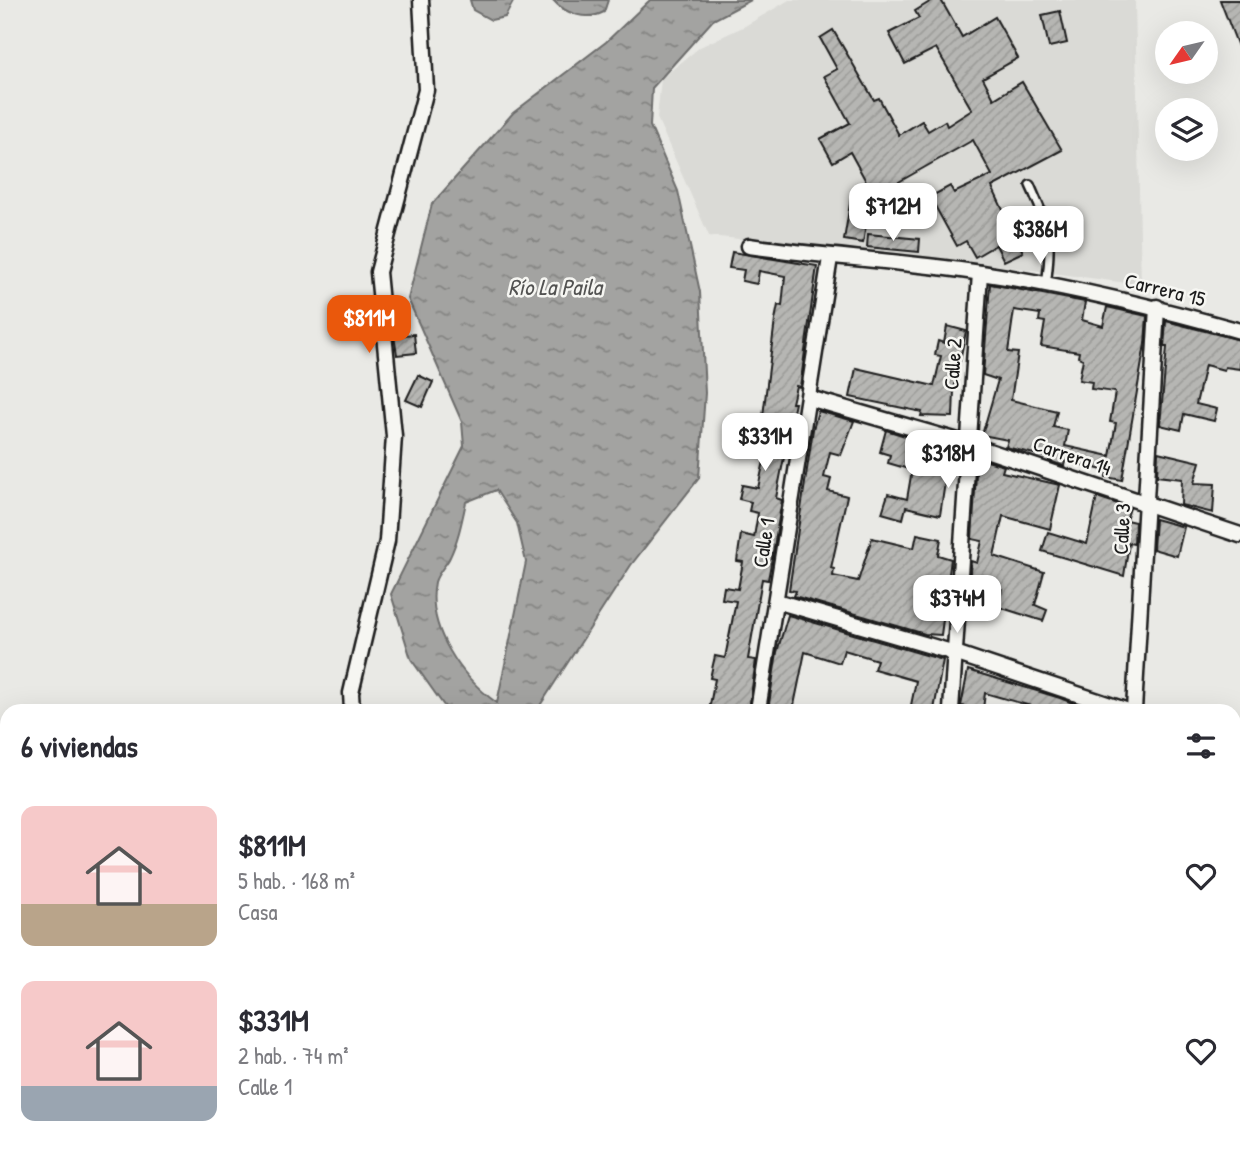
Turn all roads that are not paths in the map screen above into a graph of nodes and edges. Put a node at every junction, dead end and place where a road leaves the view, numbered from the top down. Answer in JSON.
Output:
{"nodes":[{"id":1,"x":421,"y":0,"type":"edge"},
{"id":2,"x":1030,"y":185,"type":"dead end"},
{"id":3,"x":749,"y":246,"type":"dead end"},
{"id":4,"x":830,"y":258,"type":"junction"},
{"id":5,"x":980,"y":273,"type":"junction"},
{"id":6,"x":1046,"y":285,"type":"junction"},
{"id":7,"x":1157,"y":307,"type":"junction"},
{"id":8,"x":1240,"y":331,"type":"edge"},
{"id":9,"x":809,"y":398,"type":"junction"},
{"id":10,"x":968,"y":444,"type":"junction"},
{"id":11,"x":1145,"y":503,"type":"junction"},
{"id":12,"x":1240,"y":535,"type":"edge"},
{"id":13,"x":776,"y":601,"type":"junction"},
{"id":14,"x":955,"y":653,"type":"junction"},
{"id":15,"x":352,"y":704,"type":"edge"},
{"id":16,"x":759,"y":704,"type":"edge"},
{"id":17,"x":951,"y":704,"type":"edge"},
{"id":18,"x":1107,"y":704,"type":"edge"},
{"id":19,"x":1134,"y":704,"type":"edge"}],
"edges":[{"from":1,"to":15,"type":"street"},
{"from":2,"to":6,"type":"lane"},
{"from":3,"to":4,"type":"street","name":"Carrera 15"},
{"from":4,"to":5,"type":"street","name":"Carrera 15"},
{"from":4,"to":9,"type":"street","name":"Calle 1"},
{"from":5,"to":6,"type":"street","name":"Carrera 15"},
{"from":5,"to":10,"type":"street","name":"Calle 2"},
{"from":6,"to":7,"type":"street","name":"Carrera 15"},
{"from":7,"to":8,"type":"street","name":"Carrera 15"},
{"from":7,"to":11,"type":"street","name":"Calle 3"},
{"from":9,"to":10,"type":"street","name":"Carrera 14"},
{"from":9,"to":13,"type":"street","name":"Calle 1"},
{"from":10,"to":11,"type":"street","name":"Carrera 14"},
{"from":10,"to":14,"type":"street","name":"Calle 2"},
{"from":11,"to":12,"type":"street","name":"Carrera 14"},
{"from":11,"to":19,"type":"street","name":"Calle 3"},
{"from":13,"to":14,"type":"street"},
{"from":13,"to":16,"type":"street","name":"Calle 1"},
{"from":14,"to":17,"type":"street","name":"Calle 2"},
{"from":14,"to":18,"type":"street"}]}
